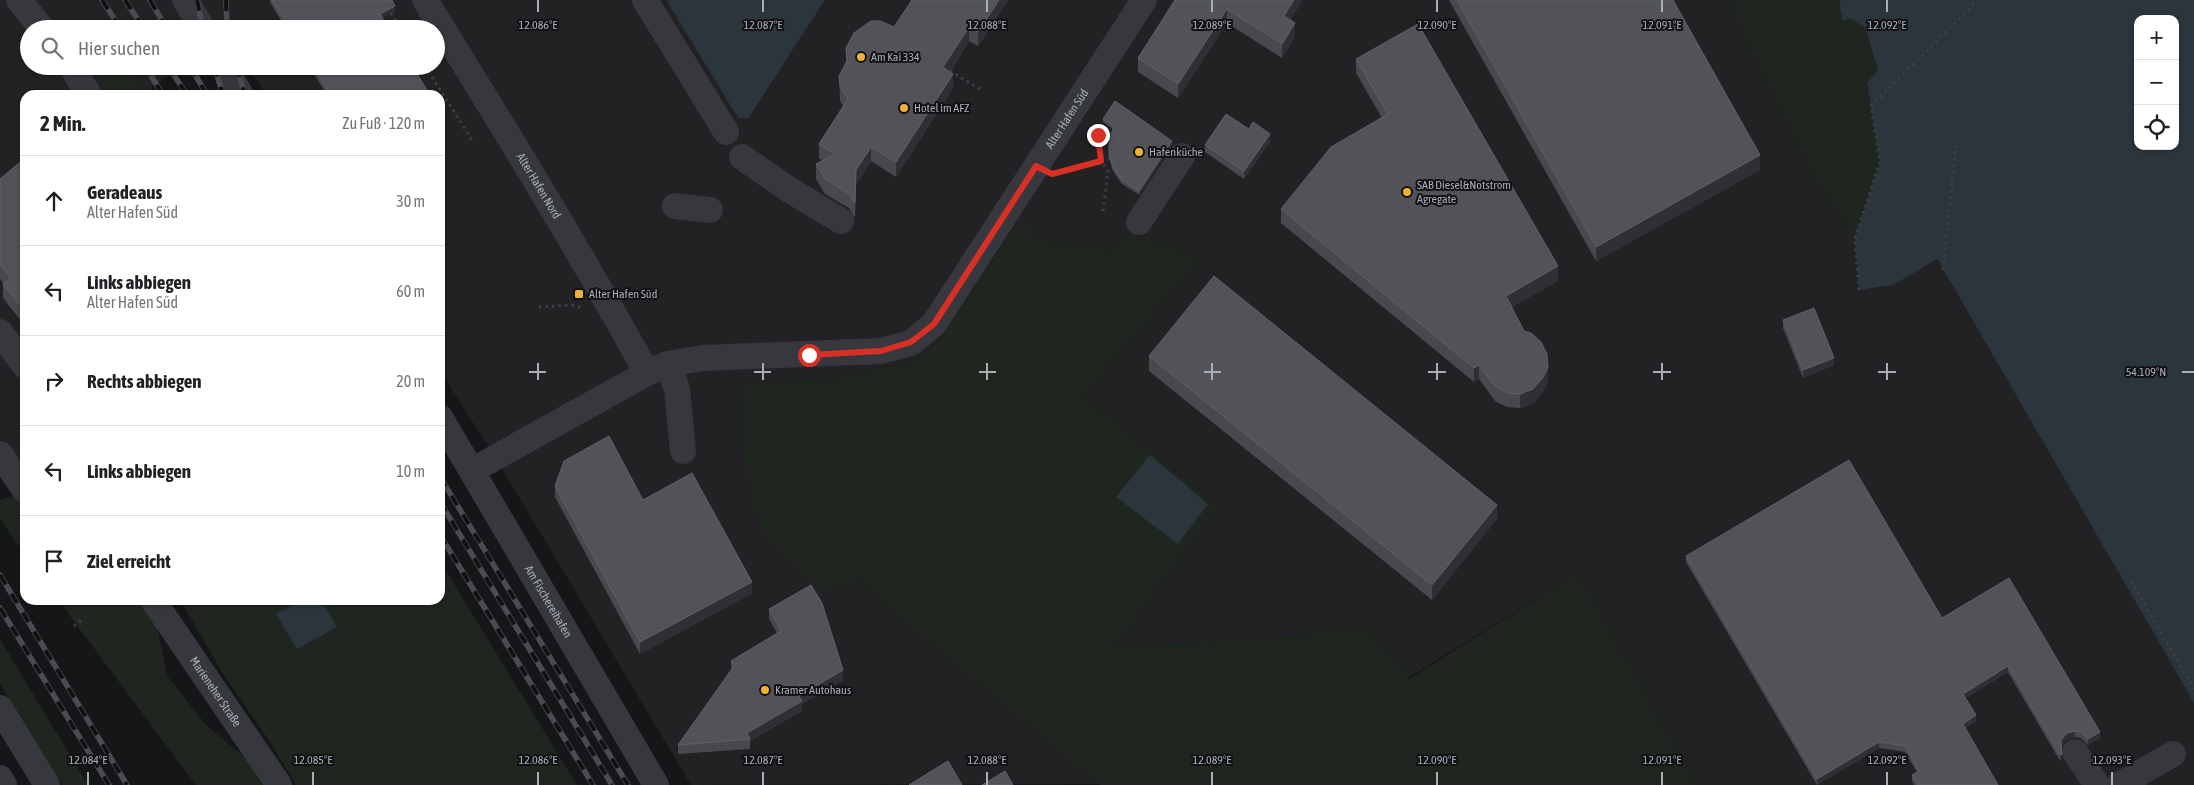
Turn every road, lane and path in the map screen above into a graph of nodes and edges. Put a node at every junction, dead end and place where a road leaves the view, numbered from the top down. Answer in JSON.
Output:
{"nodes":[{"id":1,"x":19,"y":0,"type":"edge"},
{"id":2,"x":185,"y":0,"type":"edge"},
{"id":3,"x":425,"y":0,"type":"edge"},
{"id":4,"x":645,"y":0,"type":"edge"},
{"id":5,"x":1144,"y":0,"type":"edge"},
{"id":6,"x":1978,"y":0,"type":"edge"},
{"id":7,"x":391,"y":13,"type":"edge"},
{"id":8,"x":35,"y":20,"type":"edge"},
{"id":9,"x":207,"y":20,"type":"edge"},
{"id":10,"x":395,"y":20,"type":"edge"},
{"id":11,"x":437,"y":20,"type":"edge"},
{"id":12,"x":445,"y":32,"type":"edge"},
{"id":13,"x":950,"y":71,"type":"edge"},
{"id":14,"x":77,"y":75,"type":"edge"},
{"id":15,"x":229,"y":75,"type":"edge"},
{"id":16,"x":432,"y":75,"type":"edge"},
{"id":17,"x":980,"y":89,"type":"dead end"},
{"id":18,"x":86,"y":90,"type":"edge"},
{"id":19,"x":238,"y":90,"type":"edge"},
{"id":20,"x":441,"y":90,"type":"edge"},
{"id":21,"x":445,"y":97,"type":"edge"},
{"id":22,"x":1107,"y":126,"type":"edge"},
{"id":23,"x":726,"y":132,"type":"dead end"},
{"id":24,"x":472,"y":140,"type":"dead end"},
{"id":25,"x":1956,"y":144,"type":"dead end"},
{"id":26,"x":1182,"y":156,"type":"dead end"},
{"id":27,"x":742,"y":157,"type":"dead end"},
{"id":28,"x":1109,"y":158,"type":"edge"},
{"id":29,"x":1101,"y":161,"type":"junction"},
{"id":30,"x":1036,"y":166,"type":"junction"},
{"id":31,"x":675,"y":206,"type":"dead end"},
{"id":32,"x":710,"y":210,"type":"dead end"},
{"id":33,"x":1102,"y":211,"type":"dead end"},
{"id":34,"x":842,"y":221,"type":"dead end"},
{"id":35,"x":1139,"y":222,"type":"dead end"},
{"id":36,"x":1943,"y":270,"type":"dead end"},
{"id":37,"x":1858,"y":290,"type":"dead end"},
{"id":38,"x":539,"y":306,"type":"dead end"},
{"id":39,"x":588,"y":309,"type":"dead end"},
{"id":40,"x":0,"y":332,"type":"edge"},
{"id":41,"x":20,"y":359,"type":"edge"},
{"id":42,"x":658,"y":369,"type":"junction"},
{"id":43,"x":445,"y":425,"type":"edge"},
{"id":44,"x":682,"y":451,"type":"dead end"},
{"id":45,"x":0,"y":454,"type":"edge"},
{"id":46,"x":473,"y":470,"type":"junction"},
{"id":47,"x":20,"y":483,"type":"edge"},
{"id":48,"x":2131,"y":580,"type":"dead end"},
{"id":49,"x":155,"y":605,"type":"edge"},
{"id":50,"x":2194,"y":689,"type":"edge"},
{"id":51,"x":0,"y":708,"type":"edge"},
{"id":52,"x":2075,"y":752,"type":"dead end"},
{"id":53,"x":2173,"y":754,"type":"dead end"},
{"id":54,"x":0,"y":778,"type":"edge"},
{"id":55,"x":4,"y":785,"type":"edge"},
{"id":56,"x":47,"y":785,"type":"edge"},
{"id":57,"x":279,"y":785,"type":"edge"},
{"id":58,"x":656,"y":785,"type":"edge"},
{"id":59,"x":2097,"y":785,"type":"edge"},
{"id":60,"x":2119,"y":785,"type":"edge"}],
"edges":[{"from":1,"to":8,"type":"street"},
{"from":2,"to":9,"type":"street"},
{"from":3,"to":11,"type":"street","name":"Alter Hafen Nord"},
{"from":4,"to":23,"type":"street"},
{"from":5,"to":30,"type":"street","name":"Alter Hafen Süd"},
{"from":6,"to":37,"type":"path"},
{"from":7,"to":10,"type":"path"},
{"from":12,"to":42,"type":"street","name":"Alter Hafen Nord"},
{"from":13,"to":17,"type":"path"},
{"from":14,"to":18,"type":"street"},
{"from":15,"to":19,"type":"street"},
{"from":16,"to":20,"type":"path"},
{"from":21,"to":24,"type":"path"},
{"from":22,"to":29,"type":"path"},
{"from":25,"to":36,"type":"path"},
{"from":26,"to":35,"type":"street"},
{"from":27,"to":34,"type":"street"},
{"from":28,"to":29,"type":"path"},
{"from":29,"to":30,"type":"path"},
{"from":29,"to":33,"type":"path"},
{"from":30,"to":42,"type":"street","name":"Alter Hafen Süd"},
{"from":31,"to":32,"type":"street"},
{"from":38,"to":39,"type":"path"},
{"from":40,"to":41,"type":"street"},
{"from":42,"to":44,"type":"street","name":"Alter Hafen Nord"},
{"from":42,"to":46,"type":"street","name":"Alter Hafen Süd"},
{"from":43,"to":46,"type":"street","name":"Am Fischereihafen"},
{"from":45,"to":47,"type":"street"},
{"from":46,"to":58,"type":"street","name":"Am Fischereihafen"},
{"from":48,"to":50,"type":"path"},
{"from":49,"to":57,"type":"street","name":"Marieneher Straße"},
{"from":51,"to":56,"type":"street"},
{"from":52,"to":59,"type":"street"},
{"from":53,"to":60,"type":"street"},
{"from":54,"to":55,"type":"street"}]}
